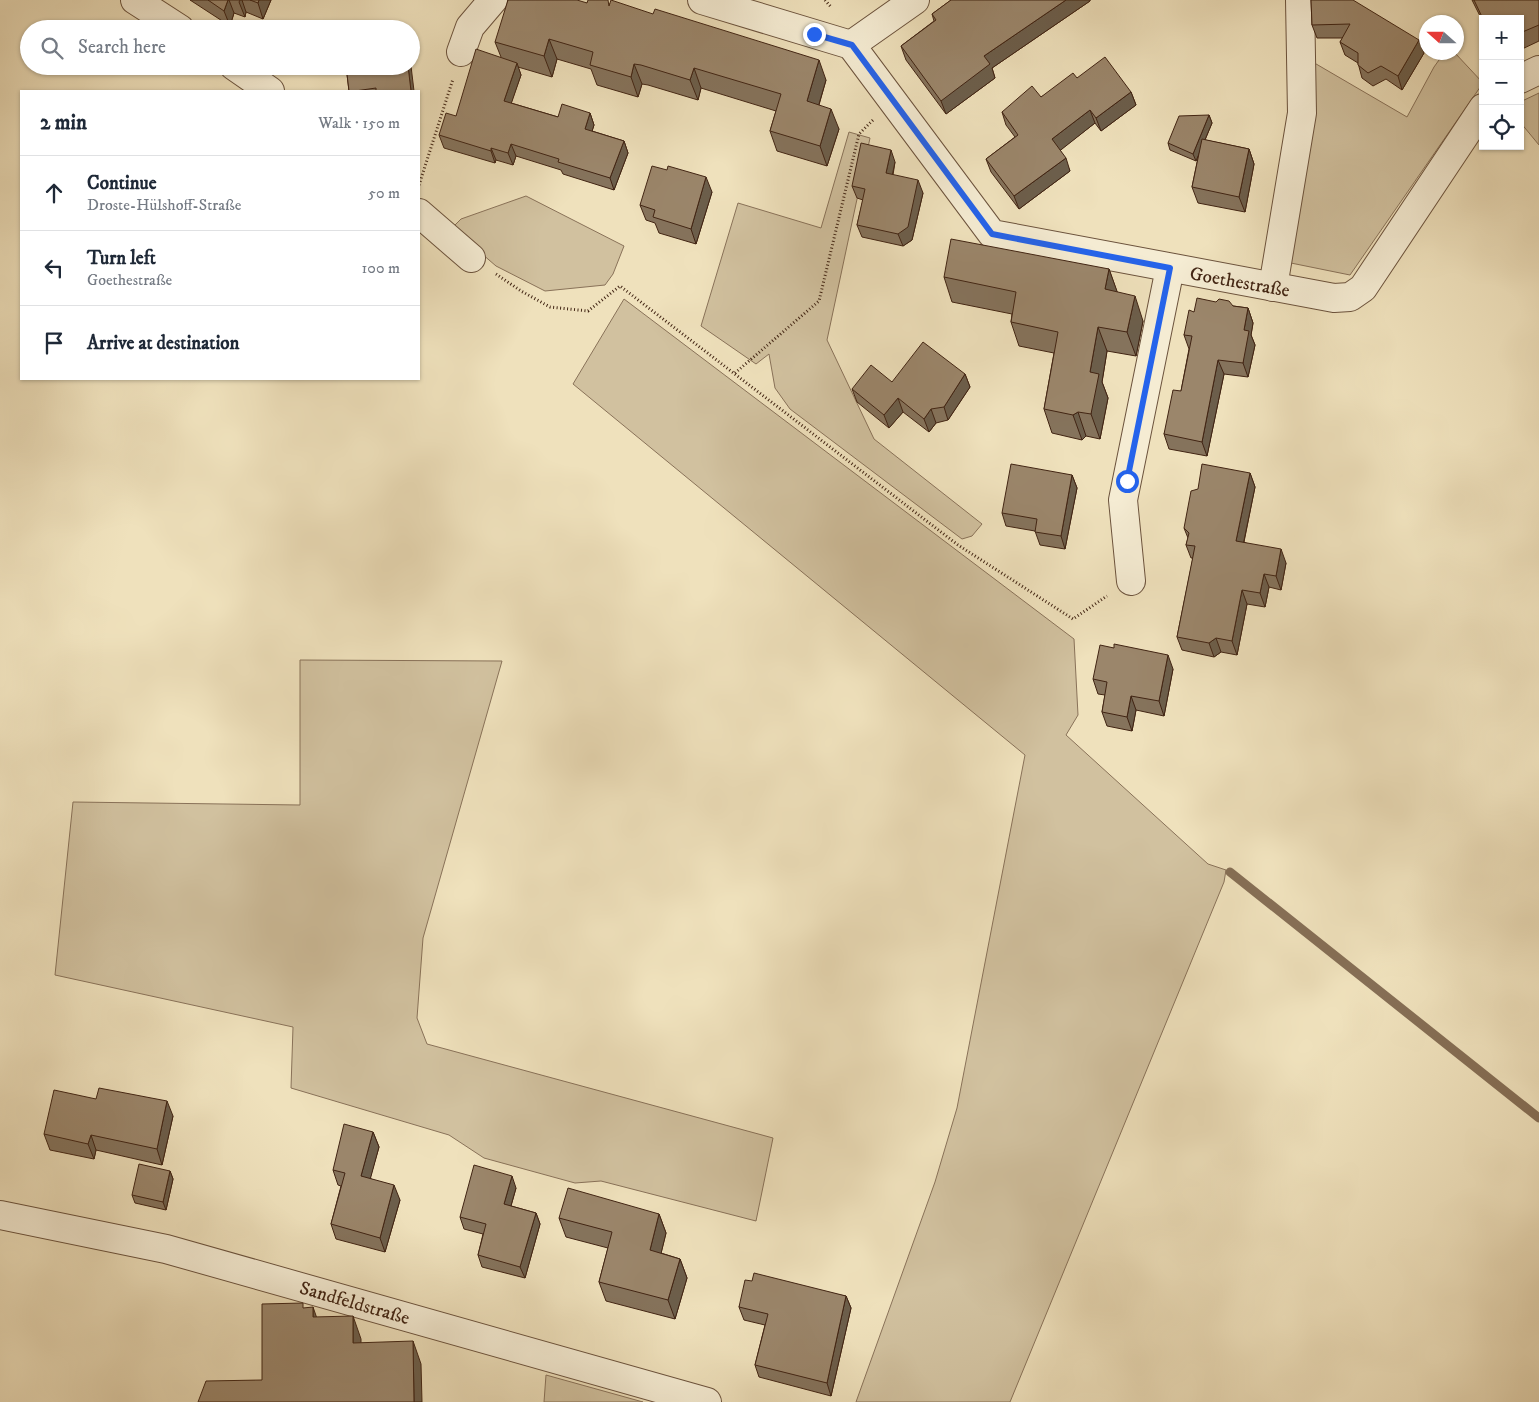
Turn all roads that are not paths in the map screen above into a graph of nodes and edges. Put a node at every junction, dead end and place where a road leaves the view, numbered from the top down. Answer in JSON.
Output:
{"nodes":[{"id":1,"x":135,"y":0,"type":"edge"},
{"id":2,"x":493,"y":0,"type":"edge"},
{"id":3,"x":702,"y":0,"type":"edge"},
{"id":4,"x":915,"y":0,"type":"edge"},
{"id":5,"x":1300,"y":0,"type":"edge"},
{"id":6,"x":166,"y":20,"type":"edge"},
{"id":7,"x":852,"y":45,"type":"junction"},
{"id":8,"x":461,"y":52,"type":"road end"},
{"id":9,"x":1539,"y":70,"type":"edge"},
{"id":10,"x":247,"y":75,"type":"edge"},
{"id":11,"x":1524,"y":77,"type":"edge"},
{"id":12,"x":269,"y":90,"type":"edge"},
{"id":13,"x":1479,"y":114,"type":"edge"},
{"id":14,"x":420,"y":213,"type":"edge"},
{"id":15,"x":471,"y":258,"type":"dead end"},
{"id":16,"x":1170,"y":268,"type":"junction"},
{"id":17,"x":1273,"y":287,"type":"junction"},
{"id":18,"x":1131,"y":581,"type":"road end"},
{"id":19,"x":0,"y":1215,"type":"edge"},
{"id":20,"x":707,"y":1402,"type":"edge"}],
"edges":[{"from":1,"to":6,"type":"street"},
{"from":2,"to":8,"type":"street"},
{"from":3,"to":7,"type":"street"},
{"from":4,"to":7,"type":"street"},
{"from":5,"to":17,"type":"street"},
{"from":7,"to":16,"type":"street","name":"Goethestraße"},
{"from":9,"to":11,"type":"street"},
{"from":10,"to":12,"type":"street"},
{"from":13,"to":17,"type":"street","name":"Goethestraße"},
{"from":14,"to":15,"type":"street"},
{"from":16,"to":17,"type":"street","name":"Goethestraße"},
{"from":16,"to":18,"type":"street"},
{"from":19,"to":20,"type":"street","name":"Sandfeldstraße"}]}
